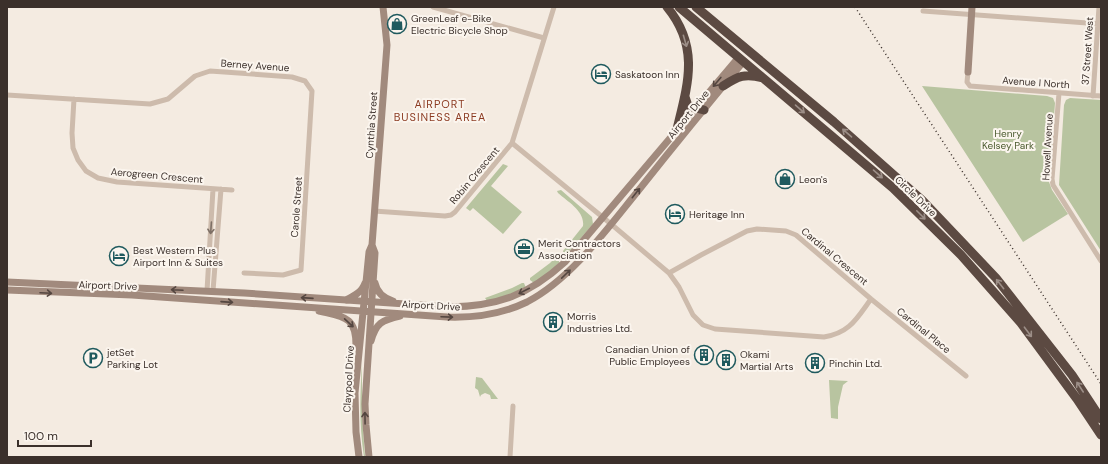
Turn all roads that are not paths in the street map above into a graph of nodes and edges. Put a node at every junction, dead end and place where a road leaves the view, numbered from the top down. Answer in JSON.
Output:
{"nodes":[{"id":1,"x":383,"y":7,"type":"edge"},
{"id":2,"x":433,"y":7,"type":"edge"},
{"id":3,"x":554,"y":7,"type":"edge"},
{"id":4,"x":668,"y":7,"type":"edge"},
{"id":5,"x":680,"y":7,"type":"edge"},
{"id":6,"x":696,"y":7,"type":"edge"},
{"id":7,"x":1099,"y":7,"type":"edge"},
{"id":8,"x":972,"y":10,"type":"edge"},
{"id":9,"x":923,"y":11,"type":"dead end"},
{"id":10,"x":705,"y":15,"type":"junction"},
{"id":11,"x":1099,"y":24,"type":"edge"},
{"id":12,"x":544,"y":38,"type":"junction"},
{"id":13,"x":742,"y":58,"type":"junction"},
{"id":14,"x":968,"y":72,"type":"joint"},
{"id":15,"x":784,"y":80,"type":"junction"},
{"id":16,"x":771,"y":83,"type":"junction"},
{"id":17,"x":723,"y":86,"type":"junction"},
{"id":18,"x":1059,"y":93,"type":"junction"},
{"id":19,"x":7,"y":95,"type":"edge"},
{"id":20,"x":685,"y":96,"type":"junction"},
{"id":21,"x":1093,"y":96,"type":"junction"},
{"id":22,"x":1101,"y":96,"type":"edge"},
{"id":23,"x":74,"y":99,"type":"junction"},
{"id":24,"x":700,"y":109,"type":"junction"},
{"id":25,"x":677,"y":130,"type":"junction"},
{"id":26,"x":512,"y":143,"type":"junction"},
{"id":27,"x":309,"y":145,"type":"joint"},
{"id":28,"x":213,"y":189,"type":"junction"},
{"id":29,"x":220,"y":190,"type":"junction"},
{"id":30,"x":232,"y":190,"type":"dead end"},
{"id":31,"x":374,"y":211,"type":"junction"},
{"id":32,"x":603,"y":218,"type":"junction"},
{"id":33,"x":611,"y":224,"type":"junction"},
{"id":34,"x":1101,"y":261,"type":"edge"},
{"id":35,"x":244,"y":273,"type":"dead end"},
{"id":36,"x":669,"y":273,"type":"junction"},
{"id":37,"x":370,"y":274,"type":"junction"},
{"id":38,"x":7,"y":282,"type":"edge"},
{"id":39,"x":7,"y":290,"type":"edge"},
{"id":40,"x":210,"y":291,"type":"junction"},
{"id":41,"x":871,"y":299,"type":"junction"},
{"id":42,"x":346,"y":300,"type":"junction"},
{"id":43,"x":368,"y":302,"type":"junction"},
{"id":44,"x":409,"y":305,"type":"junction"},
{"id":45,"x":300,"y":306,"type":"junction"},
{"id":46,"x":363,"y":311,"type":"junction"},
{"id":47,"x":371,"y":312,"type":"junction"},
{"id":48,"x":408,"y":315,"type":"junction"},
{"id":49,"x":368,"y":360,"type":"junction"},
{"id":50,"x":358,"y":365,"type":"junction"},
{"id":51,"x":966,"y":376,"type":"dead end"},
{"id":52,"x":513,"y":406,"type":"dead end"},
{"id":53,"x":1101,"y":419,"type":"edge"},
{"id":54,"x":1101,"y":435,"type":"edge"},
{"id":55,"x":359,"y":457,"type":"edge"},
{"id":56,"x":369,"y":457,"type":"edge"},
{"id":57,"x":510,"y":457,"type":"edge"}],
"edges":[{"from":1,"to":31,"type":"main road","name":"Cynthia Street"},
{"from":2,"to":12,"type":"street"},
{"from":3,"to":12,"type":"street","name":"Robin Crescent"},
{"from":4,"to":20,"type":"highway","one_way":true},
{"from":5,"to":13,"type":"highway","name":"Circle Drive"},
{"from":6,"to":10,"type":"highway","name":"Circle Drive"},
{"from":7,"to":11,"type":"street","name":"37 Street West"},
{"from":8,"to":9,"type":"street"},
{"from":8,"to":11,"type":"street"},
{"from":8,"to":14,"type":"main road"},
{"from":10,"to":13,"type":"highway"},
{"from":10,"to":15,"type":"highway","name":"Circle Drive"},
{"from":11,"to":21,"type":"street","name":"37 Street West"},
{"from":12,"to":26,"type":"street","name":"Robin Crescent"},
{"from":13,"to":15,"type":"highway"},
{"from":13,"to":16,"type":"highway","name":"Circle Drive"},
{"from":13,"to":17,"type":"main road","name":"Airport Drive"},
{"from":13,"to":24,"type":"main road","name":"Airport Drive","one_way":true},
{"from":14,"to":18,"type":"street","name":"Avenue I North"},
{"from":53,"to":15,"type":"highway","name":"Circle Drive","one_way":true},
{"from":16,"to":17,"type":"highway"},
{"from":16,"to":54,"type":"highway","name":"Circle Drive","one_way":true},
{"from":17,"to":24,"type":"main road","name":"Airport Drive"},
{"from":18,"to":21,"type":"street","name":"Avenue I North"},
{"from":18,"to":34,"type":"street","name":"Howell Avenue"},
{"from":19,"to":23,"type":"street","name":"Berney Avenue"},
{"from":20,"to":24,"type":"highway"},
{"from":20,"to":25,"type":"highway"},
{"from":21,"to":22,"type":"street","name":"Avenue I North"},
{"from":23,"to":27,"type":"street","name":"Berney Avenue"},
{"from":23,"to":28,"type":"street","name":"Aerogreen Crescent"},
{"from":24,"to":25,"type":"main road","name":"Airport Drive"},
{"from":33,"to":24,"type":"main road","name":"Airport Drive","one_way":true},
{"from":25,"to":32,"type":"main road","name":"Airport Drive"},
{"from":26,"to":31,"type":"street","name":"Robin Crescent"},
{"from":26,"to":32,"type":"street","name":"Robin Crescent"},
{"from":27,"to":35,"type":"street","name":"Carole Street"},
{"from":28,"to":29,"type":"street","name":"Aerogreen Crescent"},
{"from":28,"to":40,"type":"street","one_way":true},
{"from":29,"to":30,"type":"street","name":"Aerogreen Crescent"},
{"from":29,"to":40,"type":"street"},
{"from":31,"to":37,"type":"main road","name":"Cynthia Street"},
{"from":32,"to":33,"type":"street","name":"Robin Crescent"},
{"from":32,"to":44,"type":"main road","name":"Airport Drive","one_way":true},
{"from":33,"to":36,"type":"street","name":"Cardinal Crescent"},
{"from":48,"to":33,"type":"main road","name":"Airport Drive","one_way":true},
{"from":36,"to":41,"type":"street","name":"Cardinal Crescent"},
{"from":36,"to":41,"type":"street","name":"Cardinal Crescent"},
{"from":37,"to":42,"type":"main road"},
{"from":37,"to":43,"type":"main road","name":"Cynthia Street"},
{"from":37,"to":44,"type":"main road"},
{"from":40,"to":38,"type":"main road","name":"Airport Drive","one_way":true},
{"from":39,"to":45,"type":"main road","name":"Airport Drive","one_way":true},
{"from":42,"to":40,"type":"main road","name":"Airport Drive","one_way":true},
{"from":41,"to":51,"type":"street","name":"Cardinal Place"},
{"from":42,"to":43,"type":"main road","name":"Airport Drive"},
{"from":43,"to":44,"type":"main road","name":"Airport Drive"},
{"from":43,"to":46,"type":"main road","name":"Claypool Drive"},
{"from":43,"to":47,"type":"main road","name":"Claypool Drive"},
{"from":45,"to":46,"type":"main road","name":"Airport Drive"},
{"from":45,"to":50,"type":"main road","one_way":true},
{"from":46,"to":47,"type":"main road","name":"Airport Drive"},
{"from":46,"to":50,"type":"main road","name":"Claypool Drive"},
{"from":47,"to":48,"type":"main road","name":"Airport Drive"},
{"from":47,"to":49,"type":"main road","name":"Claypool Drive"},
{"from":48,"to":49,"type":"main road"},
{"from":56,"to":49,"type":"main road","name":"Claypool Drive","one_way":true},
{"from":50,"to":55,"type":"main road","name":"Claypool Drive"},
{"from":52,"to":57,"type":"street"}]}
